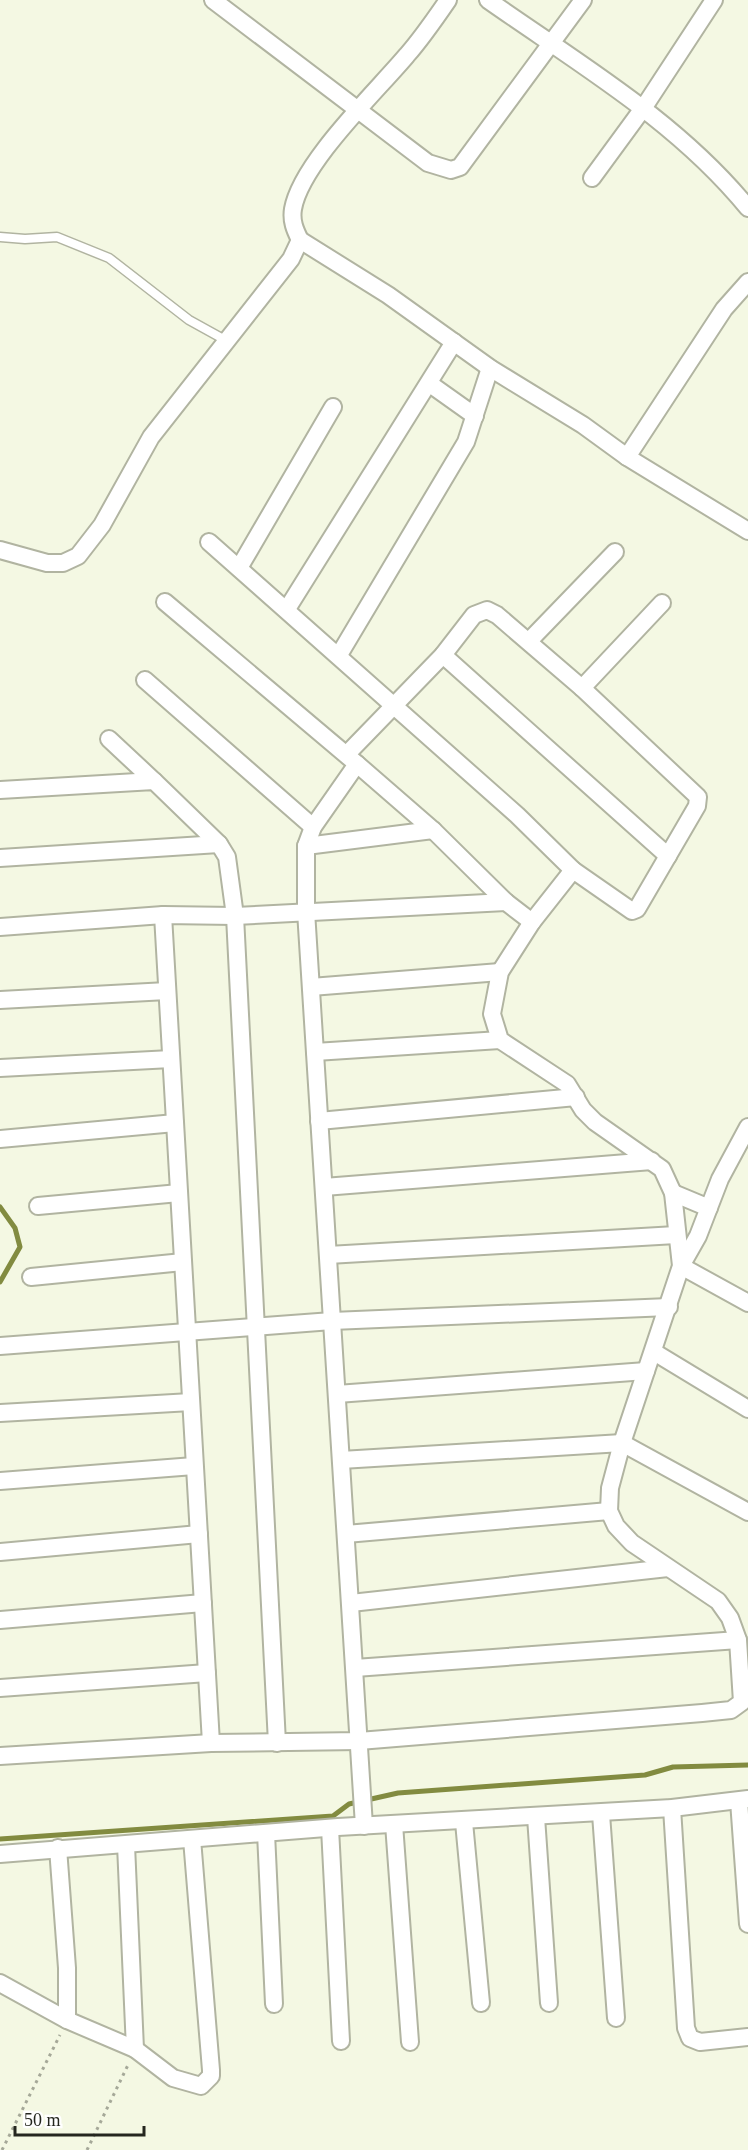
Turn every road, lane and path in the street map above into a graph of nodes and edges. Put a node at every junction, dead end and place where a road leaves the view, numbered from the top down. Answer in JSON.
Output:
{"nodes":[{"id":1,"x":213,"y":0,"type":"edge"},
{"id":2,"x":448,"y":0,"type":"edge"},
{"id":3,"x":488,"y":0,"type":"edge"},
{"id":4,"x":583,"y":0,"type":"edge"},
{"id":5,"x":714,"y":0,"type":"edge"},
{"id":6,"x":551,"y":45,"type":"junction"},
{"id":7,"x":644,"y":107,"type":"junction"},
{"id":8,"x":357,"y":110,"type":"junction"},
{"id":9,"x":592,"y":178,"type":"dead end"},
{"id":10,"x":748,"y":208,"type":"edge"},
{"id":11,"x":0,"y":237,"type":"edge"},
{"id":12,"x":300,"y":240,"type":"junction"},
{"id":13,"x":748,"y":282,"type":"edge"},
{"id":14,"x":227,"y":341,"type":"junction"},
{"id":15,"x":454,"y":342,"type":"junction"},
{"id":16,"x":490,"y":368,"type":"junction"},
{"id":17,"x":430,"y":384,"type":"junction"},
{"id":18,"x":333,"y":407,"type":"dead end"},
{"id":19,"x":475,"y":416,"type":"junction"},
{"id":20,"x":627,"y":457,"type":"junction"},
{"id":21,"x":748,"y":531,"type":"edge"},
{"id":22,"x":209,"y":542,"type":"dead end"},
{"id":23,"x":0,"y":550,"type":"edge"},
{"id":24,"x":615,"y":552,"type":"dead end"},
{"id":25,"x":239,"y":568,"type":"junction"},
{"id":26,"x":165,"y":602,"type":"dead end"},
{"id":27,"x":662,"y":603,"type":"dead end"},
{"id":28,"x":287,"y":609,"type":"junction"},
{"id":29,"x":529,"y":641,"type":"junction"},
{"id":30,"x":339,"y":655,"type":"junction"},
{"id":31,"x":443,"y":655,"type":"junction"},
{"id":32,"x":145,"y":680,"type":"dead end"},
{"id":33,"x":582,"y":688,"type":"junction"},
{"id":34,"x":393,"y":704,"type":"junction"},
{"id":35,"x":109,"y":740,"type":"dead end"},
{"id":36,"x":352,"y":759,"type":"junction"},
{"id":37,"x":154,"y":781,"type":"junction"},
{"id":38,"x":0,"y":790,"type":"edge"},
{"id":39,"x":313,"y":827,"type":"junction"},
{"id":40,"x":432,"y":830,"type":"junction"},
{"id":41,"x":219,"y":844,"type":"junction"},
{"id":42,"x":306,"y":846,"type":"junction"},
{"id":43,"x":668,"y":855,"type":"junction"},
{"id":44,"x":0,"y":858,"type":"edge"},
{"id":45,"x":573,"y":870,"type":"junction"},
{"id":46,"x":506,"y":902,"type":"junction"},
{"id":47,"x":306,"y":911,"type":"junction"},
{"id":48,"x":163,"y":915,"type":"junction"},
{"id":49,"x":235,"y":916,"type":"junction"},
{"id":50,"x":532,"y":922,"type":"junction"},
{"id":51,"x":0,"y":927,"type":"edge"},
{"id":52,"x":500,"y":972,"type":"junction"},
{"id":53,"x":311,"y":987,"type":"junction"},
{"id":54,"x":167,"y":991,"type":"junction"},
{"id":55,"x":0,"y":1000,"type":"edge"},
{"id":56,"x":500,"y":1040,"type":"junction"},
{"id":57,"x":315,"y":1052,"type":"junction"},
{"id":58,"x":171,"y":1059,"type":"junction"},
{"id":59,"x":0,"y":1068,"type":"edge"},
{"id":60,"x":576,"y":1097,"type":"junction"},
{"id":61,"x":319,"y":1121,"type":"junction"},
{"id":62,"x":175,"y":1124,"type":"junction"},
{"id":63,"x":748,"y":1127,"type":"edge"},
{"id":64,"x":0,"y":1139,"type":"edge"},
{"id":65,"x":652,"y":1161,"type":"junction"},
{"id":66,"x":324,"y":1187,"type":"junction"},
{"id":67,"x":179,"y":1193,"type":"junction"},
{"id":68,"x":673,"y":1193,"type":"junction"},
{"id":69,"x":38,"y":1206,"type":"dead end"},
{"id":70,"x":709,"y":1208,"type":"junction"},
{"id":71,"x":676,"y":1235,"type":"junction"},
{"id":72,"x":328,"y":1255,"type":"junction"},
{"id":73,"x":183,"y":1262,"type":"junction"},
{"id":74,"x":681,"y":1266,"type":"junction"},
{"id":75,"x":31,"y":1277,"type":"dead end"},
{"id":76,"x":748,"y":1303,"type":"edge"},
{"id":77,"x":669,"y":1307,"type":"junction"},
{"id":78,"x":332,"y":1321,"type":"junction"},
{"id":79,"x":257,"y":1326,"type":"junction"},
{"id":80,"x":187,"y":1333,"type":"junction"},
{"id":81,"x":0,"y":1346,"type":"edge"},
{"id":82,"x":654,"y":1352,"type":"junction"},
{"id":83,"x":646,"y":1371,"type":"junction"},
{"id":84,"x":337,"y":1394,"type":"junction"},
{"id":85,"x":191,"y":1402,"type":"junction"},
{"id":86,"x":748,"y":1408,"type":"edge"},
{"id":87,"x":0,"y":1413,"type":"edge"},
{"id":88,"x":622,"y":1443,"type":"junction"},
{"id":89,"x":341,"y":1460,"type":"junction"},
{"id":90,"x":195,"y":1466,"type":"junction"},
{"id":91,"x":0,"y":1481,"type":"edge"},
{"id":92,"x":609,"y":1511,"type":"junction"},
{"id":93,"x":748,"y":1512,"type":"edge"},
{"id":94,"x":199,"y":1534,"type":"junction"},
{"id":95,"x":346,"y":1534,"type":"junction"},
{"id":96,"x":0,"y":1552,"type":"edge"},
{"id":97,"x":668,"y":1568,"type":"junction"},
{"id":98,"x":203,"y":1603,"type":"junction"},
{"id":99,"x":351,"y":1603,"type":"junction"},
{"id":100,"x":0,"y":1620,"type":"edge"},
{"id":101,"x":738,"y":1640,"type":"junction"},
{"id":102,"x":355,"y":1668,"type":"junction"},
{"id":103,"x":207,"y":1673,"type":"junction"},
{"id":104,"x":0,"y":1688,"type":"edge"},
{"id":105,"x":359,"y":1741,"type":"junction"},
{"id":106,"x":211,"y":1743,"type":"junction"},
{"id":107,"x":277,"y":1743,"type":"junction"},
{"id":108,"x":0,"y":1756,"type":"edge"},
{"id":109,"x":744,"y":1800,"type":"edge"},
{"id":110,"x":672,"y":1808,"type":"junction"},
{"id":111,"x":363,"y":1809,"type":"junction"},
{"id":112,"x":601,"y":1814,"type":"junction"},
{"id":113,"x":536,"y":1817,"type":"junction"},
{"id":114,"x":464,"y":1822,"type":"junction"},
{"id":115,"x":394,"y":1824,"type":"junction"},
{"id":116,"x":330,"y":1828,"type":"junction"},
{"id":117,"x":266,"y":1833,"type":"junction"},
{"id":118,"x":192,"y":1839,"type":"junction"},
{"id":119,"x":126,"y":1845,"type":"junction"},
{"id":120,"x":58,"y":1848,"type":"junction"},
{"id":121,"x":0,"y":1854,"type":"edge"},
{"id":122,"x":748,"y":1924,"type":"edge"},
{"id":123,"x":0,"y":1983,"type":"edge"},
{"id":124,"x":481,"y":2003,"type":"dead end"},
{"id":125,"x":549,"y":2003,"type":"dead end"},
{"id":126,"x":274,"y":2004,"type":"dead end"},
{"id":127,"x":616,"y":2018,"type":"dead end"},
{"id":128,"x":67,"y":2020,"type":"junction"},
{"id":129,"x":748,"y":2037,"type":"edge"},
{"id":130,"x":341,"y":2041,"type":"dead end"},
{"id":131,"x":410,"y":2042,"type":"dead end"},
{"id":132,"x":135,"y":2049,"type":"junction"},
{"id":133,"x":2,"y":2150,"type":"edge"},
{"id":134,"x":87,"y":2150,"type":"edge"}],
"edges":[{"from":1,"to":8,"type":"street"},
{"from":2,"to":8,"type":"street"},
{"from":3,"to":6,"type":"street"},
{"from":4,"to":6,"type":"street"},
{"from":5,"to":7,"type":"street"},
{"from":6,"to":7,"type":"street"},
{"from":6,"to":8,"type":"street"},
{"from":7,"to":9,"type":"street"},
{"from":7,"to":10,"type":"street"},
{"from":8,"to":12,"type":"street"},
{"from":11,"to":14,"type":"lane"},
{"from":12,"to":14,"type":"street"},
{"from":12,"to":15,"type":"street"},
{"from":13,"to":20,"type":"street"},
{"from":14,"to":23,"type":"street"},
{"from":15,"to":16,"type":"street"},
{"from":15,"to":17,"type":"street"},
{"from":16,"to":19,"type":"street"},
{"from":16,"to":20,"type":"street"},
{"from":17,"to":19,"type":"street"},
{"from":17,"to":28,"type":"street"},
{"from":18,"to":25,"type":"street"},
{"from":19,"to":30,"type":"street"},
{"from":20,"to":21,"type":"street"},
{"from":22,"to":25,"type":"street"},
{"from":24,"to":29,"type":"street"},
{"from":25,"to":28,"type":"street"},
{"from":26,"to":36,"type":"street"},
{"from":27,"to":33,"type":"street"},
{"from":28,"to":30,"type":"street"},
{"from":29,"to":31,"type":"street"},
{"from":29,"to":33,"type":"street"},
{"from":30,"to":34,"type":"street"},
{"from":31,"to":34,"type":"street"},
{"from":31,"to":43,"type":"street"},
{"from":32,"to":39,"type":"street"},
{"from":33,"to":43,"type":"street"},
{"from":34,"to":36,"type":"street"},
{"from":34,"to":45,"type":"street"},
{"from":35,"to":37,"type":"street"},
{"from":36,"to":39,"type":"street"},
{"from":36,"to":40,"type":"street"},
{"from":37,"to":38,"type":"street"},
{"from":37,"to":41,"type":"street"},
{"from":39,"to":42,"type":"street"},
{"from":40,"to":42,"type":"street"},
{"from":40,"to":46,"type":"street"},
{"from":41,"to":44,"type":"street"},
{"from":41,"to":49,"type":"street"},
{"from":42,"to":47,"type":"street"},
{"from":43,"to":45,"type":"street"},
{"from":45,"to":50,"type":"street"},
{"from":46,"to":47,"type":"street"},
{"from":46,"to":50,"type":"street"},
{"from":47,"to":49,"type":"street"},
{"from":47,"to":53,"type":"street"},
{"from":48,"to":49,"type":"street"},
{"from":48,"to":51,"type":"street"},
{"from":48,"to":54,"type":"street"},
{"from":49,"to":79,"type":"street"},
{"from":50,"to":52,"type":"street"},
{"from":52,"to":53,"type":"street"},
{"from":52,"to":56,"type":"street"},
{"from":53,"to":57,"type":"street"},
{"from":54,"to":55,"type":"street"},
{"from":54,"to":58,"type":"street"},
{"from":56,"to":57,"type":"street"},
{"from":56,"to":60,"type":"street"},
{"from":57,"to":61,"type":"street"},
{"from":58,"to":59,"type":"street"},
{"from":58,"to":62,"type":"street"},
{"from":60,"to":61,"type":"street"},
{"from":60,"to":65,"type":"street"},
{"from":61,"to":66,"type":"street"},
{"from":62,"to":64,"type":"street"},
{"from":62,"to":67,"type":"street"},
{"from":63,"to":70,"type":"street"},
{"from":65,"to":66,"type":"street"},
{"from":65,"to":68,"type":"street"},
{"from":66,"to":72,"type":"street"},
{"from":67,"to":69,"type":"street"},
{"from":67,"to":73,"type":"street"},
{"from":68,"to":70,"type":"street"},
{"from":68,"to":71,"type":"street"},
{"from":70,"to":74,"type":"street"},
{"from":71,"to":72,"type":"street"},
{"from":71,"to":74,"type":"street"},
{"from":72,"to":78,"type":"street"},
{"from":73,"to":75,"type":"street"},
{"from":73,"to":80,"type":"street"},
{"from":74,"to":76,"type":"street"},
{"from":74,"to":77,"type":"street"},
{"from":77,"to":78,"type":"street"},
{"from":77,"to":82,"type":"street"},
{"from":78,"to":79,"type":"street"},
{"from":78,"to":84,"type":"street"},
{"from":79,"to":80,"type":"street"},
{"from":79,"to":107,"type":"street"},
{"from":80,"to":81,"type":"street"},
{"from":80,"to":85,"type":"street"},
{"from":82,"to":83,"type":"street"},
{"from":82,"to":86,"type":"street"},
{"from":83,"to":84,"type":"street"},
{"from":83,"to":88,"type":"street"},
{"from":84,"to":89,"type":"street"},
{"from":85,"to":87,"type":"street"},
{"from":85,"to":90,"type":"street"},
{"from":88,"to":89,"type":"street"},
{"from":88,"to":92,"type":"street"},
{"from":88,"to":93,"type":"street"},
{"from":89,"to":95,"type":"street"},
{"from":90,"to":91,"type":"street"},
{"from":90,"to":94,"type":"street"},
{"from":92,"to":95,"type":"street"},
{"from":92,"to":97,"type":"street"},
{"from":94,"to":96,"type":"street"},
{"from":94,"to":98,"type":"street"},
{"from":95,"to":99,"type":"street"},
{"from":97,"to":99,"type":"street"},
{"from":97,"to":101,"type":"street"},
{"from":98,"to":100,"type":"street"},
{"from":98,"to":103,"type":"street"},
{"from":99,"to":102,"type":"street"},
{"from":101,"to":102,"type":"street"},
{"from":101,"to":105,"type":"street"},
{"from":102,"to":105,"type":"street"},
{"from":103,"to":104,"type":"street"},
{"from":103,"to":106,"type":"street"},
{"from":105,"to":107,"type":"street"},
{"from":105,"to":111,"type":"street"},
{"from":106,"to":107,"type":"street"},
{"from":106,"to":108,"type":"street"},
{"from":109,"to":110,"type":"street"},
{"from":109,"to":122,"type":"street"},
{"from":110,"to":112,"type":"street"},
{"from":110,"to":129,"type":"street"},
{"from":111,"to":115,"type":"street"},
{"from":111,"to":116,"type":"street"},
{"from":112,"to":113,"type":"street"},
{"from":112,"to":127,"type":"street"},
{"from":113,"to":114,"type":"street"},
{"from":113,"to":125,"type":"street"},
{"from":114,"to":115,"type":"street"},
{"from":114,"to":124,"type":"street"},
{"from":115,"to":131,"type":"street"},
{"from":116,"to":117,"type":"street"},
{"from":116,"to":130,"type":"street"},
{"from":117,"to":118,"type":"street"},
{"from":117,"to":126,"type":"street"},
{"from":118,"to":119,"type":"street"},
{"from":118,"to":132,"type":"street"},
{"from":119,"to":120,"type":"street"},
{"from":119,"to":132,"type":"street"},
{"from":120,"to":121,"type":"street"},
{"from":120,"to":128,"type":"street"},
{"from":123,"to":128,"type":"street"},
{"from":128,"to":132,"type":"street"},
{"from":128,"to":133,"type":"path"},
{"from":132,"to":134,"type":"path"}]}
